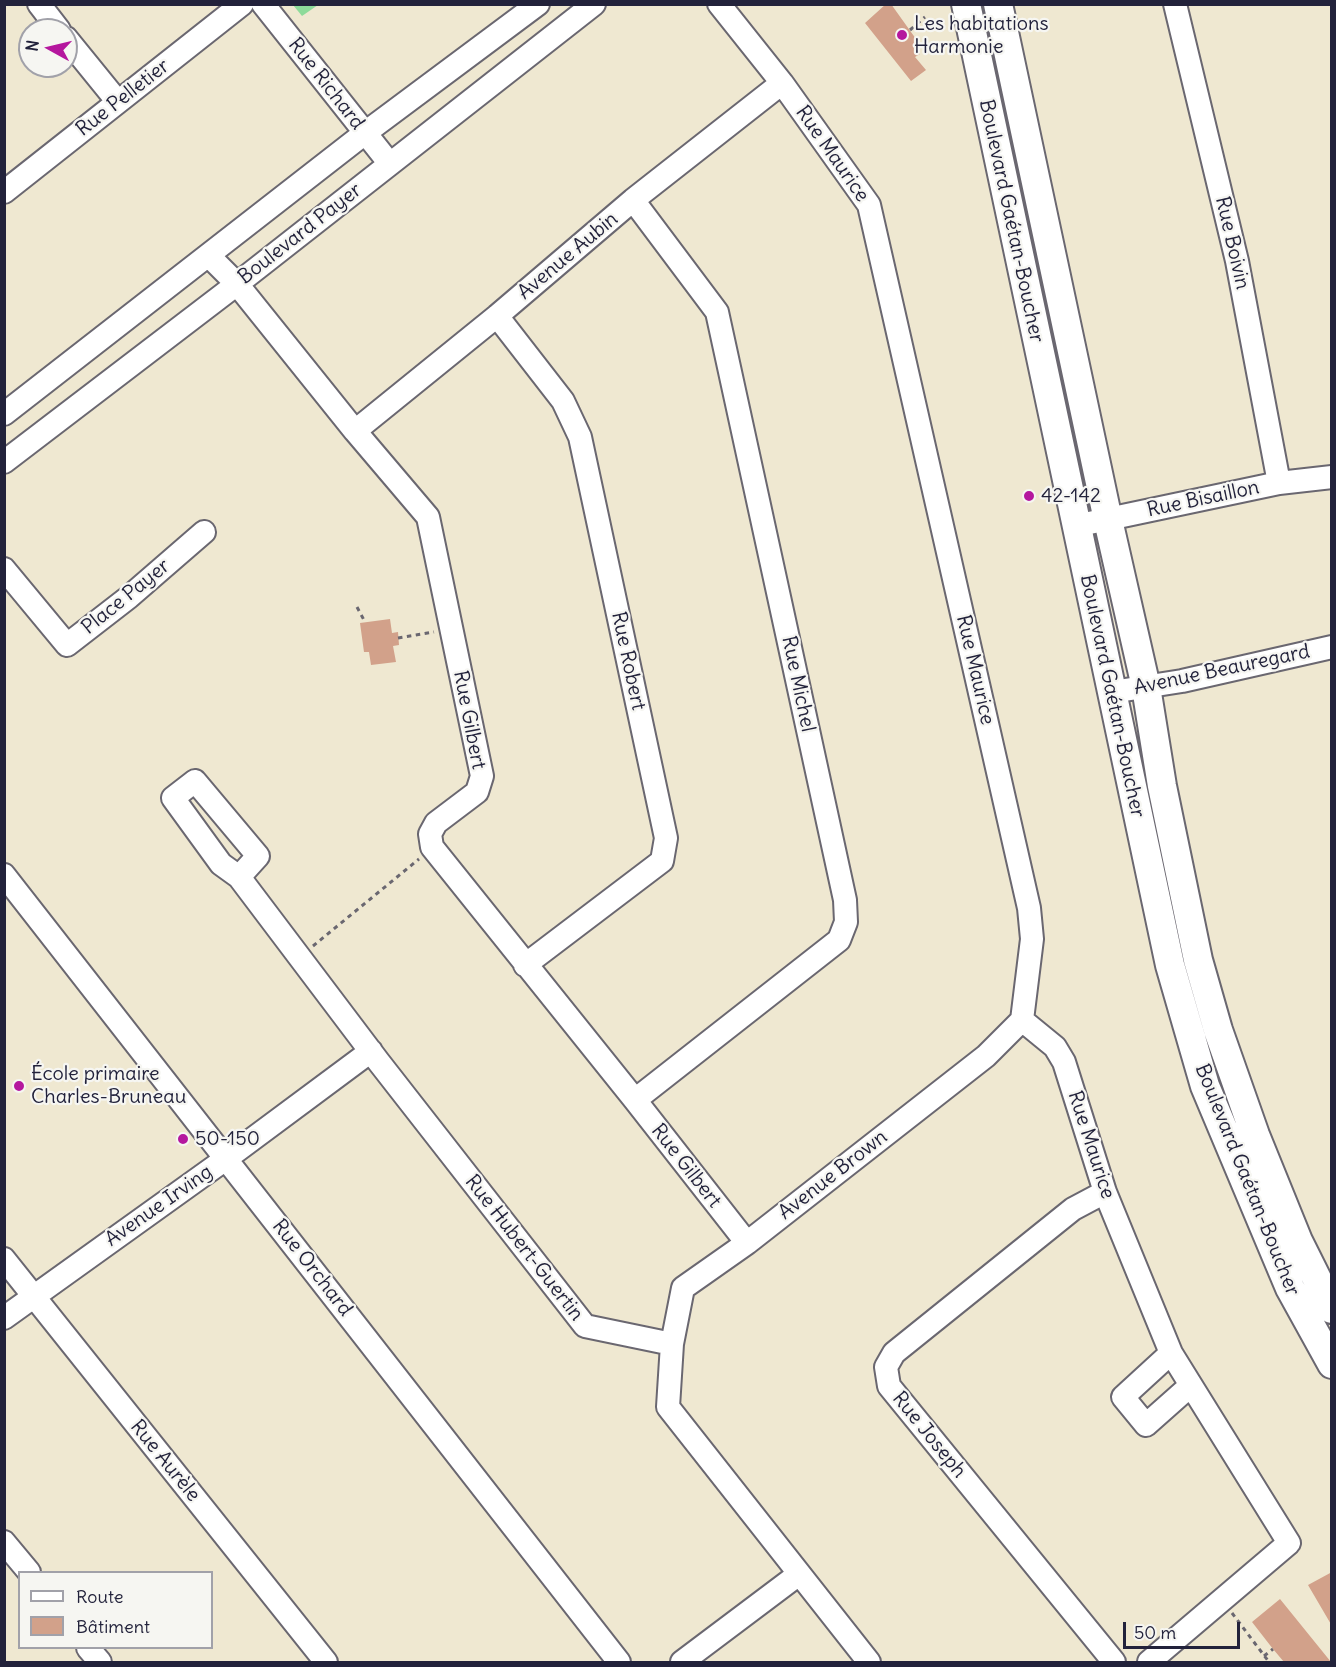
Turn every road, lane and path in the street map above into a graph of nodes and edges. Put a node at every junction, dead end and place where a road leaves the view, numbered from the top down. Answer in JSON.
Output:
{"nodes":[{"id":1,"x":39,"y":4,"type":"edge"},
{"id":2,"x":242,"y":4,"type":"edge"},
{"id":3,"x":262,"y":4,"type":"edge"},
{"id":4,"x":537,"y":4,"type":"edge"},
{"id":5,"x":594,"y":4,"type":"edge"},
{"id":6,"x":719,"y":4,"type":"edge"},
{"id":7,"x":966,"y":4,"type":"edge"},
{"id":8,"x":998,"y":4,"type":"edge"},
{"id":9,"x":1175,"y":4,"type":"edge"},
{"id":10,"x":925,"y":17,"type":"dead end"},
{"id":11,"x":50,"y":18,"type":"edge"},
{"id":12,"x":910,"y":30,"type":"dead end"},
{"id":13,"x":78,"y":53,"type":"edge"},
{"id":14,"x":782,"y":83,"type":"junction"},
{"id":15,"x":1017,"y":94,"type":"junction"},
{"id":16,"x":986,"y":101,"type":"junction"},
{"id":17,"x":118,"y":102,"type":"junction"},
{"id":18,"x":364,"y":133,"type":"junction"},
{"id":19,"x":390,"y":164,"type":"junction"},
{"id":20,"x":4,"y":192,"type":"edge"},
{"id":21,"x":633,"y":200,"type":"junction"},
{"id":22,"x":209,"y":256,"type":"junction"},
{"id":23,"x":237,"y":284,"type":"junction"},
{"id":24,"x":497,"y":316,"type":"junction"},
{"id":25,"x":4,"y":414,"type":"edge"},
{"id":26,"x":355,"y":431,"type":"junction"},
{"id":27,"x":4,"y":462,"type":"edge"},
{"id":28,"x":1332,"y":477,"type":"edge"},
{"id":29,"x":1279,"y":483,"type":"junction"},
{"id":30,"x":1108,"y":519,"type":"junction"},
{"id":31,"x":1075,"y":526,"type":"junction"},
{"id":32,"x":204,"y":532,"type":"dead end"},
{"id":33,"x":4,"y":569,"type":"edge"},
{"id":34,"x":357,"y":607,"type":"dead end"},
{"id":35,"x":365,"y":622,"type":"dead end"},
{"id":36,"x":451,"y":629,"type":"junction"},
{"id":37,"x":398,"y":638,"type":"dead end"},
{"id":38,"x":1332,"y":647,"type":"edge"},
{"id":39,"x":1146,"y":687,"type":"junction"},
{"id":40,"x":1112,"y":692,"type":"junction"},
{"id":41,"x":432,"y":848,"type":"junction"},
{"id":42,"x":4,"y":875,"type":"edge"},
{"id":43,"x":240,"y":877,"type":"dead end"},
{"id":44,"x":300,"y":957,"type":"junction"},
{"id":45,"x":525,"y":964,"type":"junction"},
{"id":46,"x":1022,"y":1020,"type":"junction"},
{"id":47,"x":371,"y":1051,"type":"junction"},
{"id":48,"x":635,"y":1100,"type":"junction"},
{"id":49,"x":227,"y":1158,"type":"junction"},
{"id":50,"x":1105,"y":1192,"type":"junction"},
{"id":51,"x":747,"y":1244,"type":"junction"},
{"id":52,"x":4,"y":1259,"type":"edge"},
{"id":53,"x":34,"y":1296,"type":"junction"},
{"id":54,"x":1332,"y":1309,"type":"edge"},
{"id":55,"x":4,"y":1318,"type":"edge"},
{"id":56,"x":672,"y":1344,"type":"junction"},
{"id":57,"x":1171,"y":1353,"type":"junction"},
{"id":58,"x":1332,"y":1364,"type":"edge"},
{"id":59,"x":1190,"y":1386,"type":"junction"},
{"id":60,"x":4,"y":1542,"type":"edge"},
{"id":61,"x":28,"y":1571,"type":"edge"},
{"id":62,"x":800,"y":1574,"type":"junction"},
{"id":63,"x":1222,"y":1600,"type":"junction"},
{"id":64,"x":90,"y":1649,"type":"edge"},
{"id":65,"x":1273,"y":1649,"type":"dead end"},
{"id":66,"x":1264,"y":1656,"type":"junction"},
{"id":67,"x":100,"y":1662,"type":"edge"},
{"id":68,"x":326,"y":1662,"type":"edge"},
{"id":69,"x":619,"y":1662,"type":"edge"},
{"id":70,"x":682,"y":1662,"type":"edge"},
{"id":71,"x":870,"y":1662,"type":"edge"},
{"id":72,"x":1114,"y":1662,"type":"edge"},
{"id":73,"x":1149,"y":1662,"type":"edge"},
{"id":74,"x":1269,"y":1662,"type":"edge"}],
"edges":[{"from":1,"to":11,"type":"street"},
{"from":2,"to":17,"type":"street","name":"Rue Pelletier"},
{"from":3,"to":18,"type":"street","name":"Rue Richard"},
{"from":4,"to":18,"type":"street","name":"Boulevard Payer"},
{"from":5,"to":19,"type":"street","name":"Boulevard Payer"},
{"from":6,"to":14,"type":"street","name":"Rue Maurice"},
{"from":7,"to":16,"type":"main road","name":"Boulevard Gaétan-Boucher"},
{"from":8,"to":15,"type":"main road","name":"Boulevard Gaétan-Boucher"},
{"from":9,"to":29,"type":"street","name":"Rue Boivin"},
{"from":10,"to":12,"type":"path"},
{"from":13,"to":17,"type":"street"},
{"from":14,"to":21,"type":"street","name":"Avenue Aubin"},
{"from":14,"to":46,"type":"street","name":"Rue Maurice"},
{"from":15,"to":16,"type":"main road"},
{"from":15,"to":30,"type":"main road","name":"Boulevard Gaétan-Boucher"},
{"from":16,"to":31,"type":"main road","name":"Boulevard Gaétan-Boucher"},
{"from":17,"to":20,"type":"street","name":"Rue Pelletier"},
{"from":18,"to":19,"type":"street","name":"Rue Richard"},
{"from":18,"to":22,"type":"street","name":"Boulevard Payer"},
{"from":19,"to":23,"type":"street","name":"Boulevard Payer"},
{"from":21,"to":24,"type":"street","name":"Avenue Aubin"},
{"from":21,"to":48,"type":"street","name":"Rue Michel"},
{"from":22,"to":23,"type":"street","name":"Rue Gilbert"},
{"from":22,"to":25,"type":"street","name":"Boulevard Payer"},
{"from":23,"to":26,"type":"street","name":"Rue Gilbert"},
{"from":23,"to":27,"type":"street","name":"Boulevard Payer"},
{"from":24,"to":26,"type":"street","name":"Avenue Aubin"},
{"from":24,"to":45,"type":"street","name":"Rue Robert"},
{"from":26,"to":36,"type":"street","name":"Rue Gilbert"},
{"from":28,"to":29,"type":"street","name":"Rue Bisaillon"},
{"from":29,"to":30,"type":"street","name":"Rue Bisaillon"},
{"from":30,"to":31,"type":"street","name":"Rue Bisaillon"},
{"from":30,"to":39,"type":"main road","name":"Boulevard Gaétan-Boucher"},
{"from":31,"to":40,"type":"main road","name":"Boulevard Gaétan-Boucher"},
{"from":32,"to":33,"type":"street","name":"Place Payer"},
{"from":34,"to":35,"type":"path"},
{"from":36,"to":37,"type":"path"},
{"from":36,"to":41,"type":"street","name":"Rue Gilbert"},
{"from":38,"to":39,"type":"street","name":"Avenue Beauregard"},
{"from":39,"to":40,"type":"street","name":"Avenue Beauregard"},
{"from":39,"to":54,"type":"main road","name":"Boulevard Gaétan-Boucher"},
{"from":40,"to":58,"type":"main road","name":"Boulevard Gaétan-Boucher"},
{"from":41,"to":44,"type":"path"},
{"from":41,"to":45,"type":"street","name":"Rue Gilbert"},
{"from":42,"to":49,"type":"street","name":"Rue Orchard"},
{"from":43,"to":44,"type":"street","name":"Rue Hubert-Guertin"},
{"from":44,"to":47,"type":"street","name":"Rue Hubert-Guertin"},
{"from":45,"to":48,"type":"street","name":"Rue Gilbert"},
{"from":46,"to":50,"type":"street","name":"Rue Maurice"},
{"from":46,"to":51,"type":"street","name":"Avenue Brown"},
{"from":47,"to":49,"type":"street","name":"Avenue Irving"},
{"from":47,"to":56,"type":"street","name":"Rue Hubert-Guertin"},
{"from":48,"to":51,"type":"street","name":"Rue Gilbert"},
{"from":49,"to":53,"type":"street","name":"Avenue Irving"},
{"from":49,"to":69,"type":"street","name":"Rue Orchard"},
{"from":50,"to":57,"type":"street","name":"Rue Maurice"},
{"from":50,"to":72,"type":"street","name":"Rue Joseph"},
{"from":51,"to":56,"type":"street","name":"Avenue Brown"},
{"from":52,"to":53,"type":"street","name":"Rue Aurèle"},
{"from":53,"to":55,"type":"street","name":"Avenue Irving"},
{"from":53,"to":68,"type":"street","name":"Rue Aurèle"},
{"from":56,"to":62,"type":"street"},
{"from":57,"to":59,"type":"street","name":"Rue Maurice"},
{"from":57,"to":59,"type":"street"},
{"from":59,"to":63,"type":"street","name":"Rue Maurice"},
{"from":60,"to":61,"type":"street"},
{"from":62,"to":70,"type":"street"},
{"from":62,"to":71,"type":"street"},
{"from":63,"to":66,"type":"path"},
{"from":63,"to":73,"type":"street"},
{"from":64,"to":67,"type":"street"},
{"from":65,"to":66,"type":"path"},
{"from":66,"to":74,"type":"path"}]}
